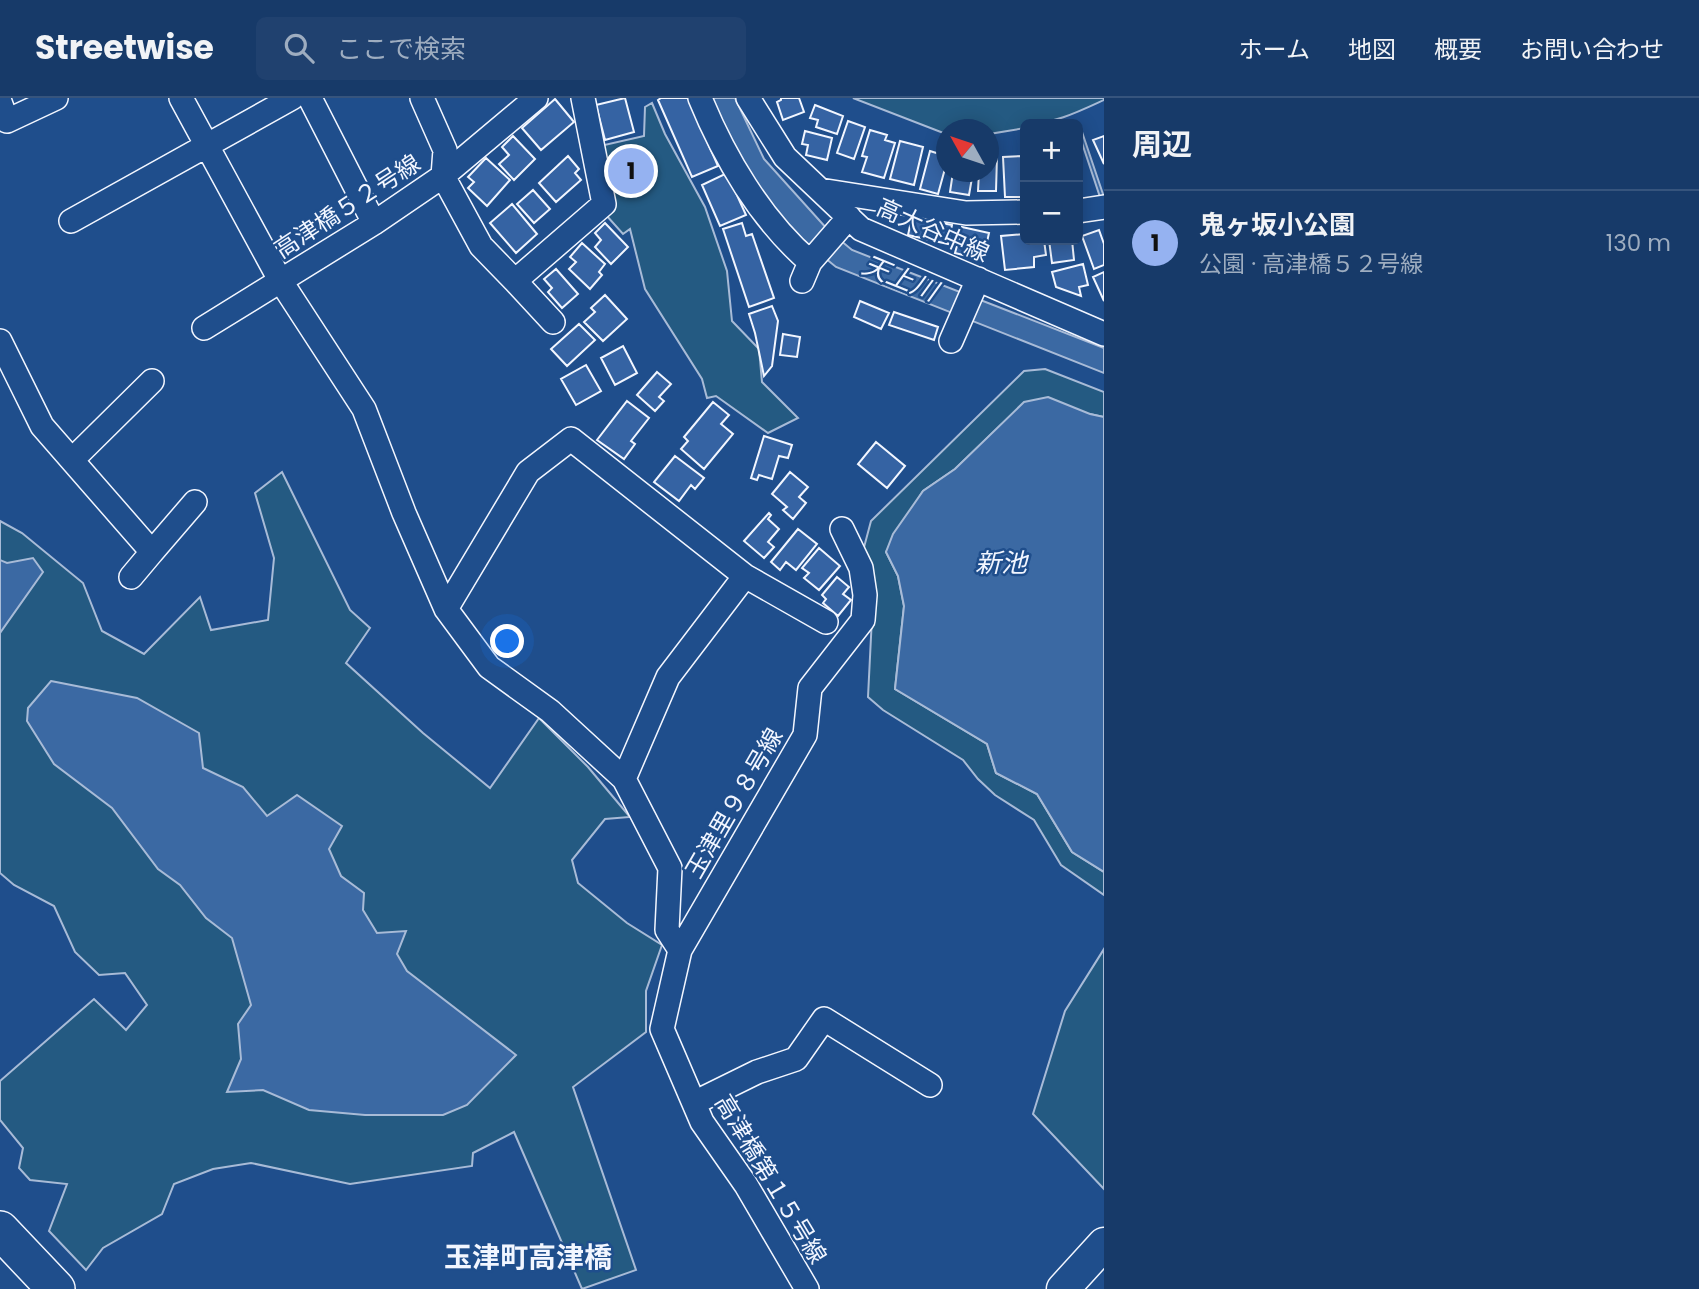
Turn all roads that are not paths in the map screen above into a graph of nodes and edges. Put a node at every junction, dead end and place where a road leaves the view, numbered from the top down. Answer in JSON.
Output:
{"nodes":[{"id":1,"x":57,"y":98,"type":"edge"},
{"id":2,"x":181,"y":98,"type":"edge"},
{"id":3,"x":292,"y":98,"type":"edge"},
{"id":4,"x":310,"y":98,"type":"edge"},
{"id":5,"x":422,"y":98,"type":"edge"},
{"id":6,"x":536,"y":98,"type":"edge"},
{"id":7,"x":583,"y":98,"type":"edge"},
{"id":8,"x":700,"y":98,"type":"edge"},
{"id":9,"x":748,"y":98,"type":"edge"},
{"id":10,"x":0,"y":102,"type":"edge"},
{"id":11,"x":206,"y":144,"type":"junction"},
{"id":12,"x":443,"y":176,"type":"junction"},
{"id":13,"x":820,"y":190,"type":"junction"},
{"id":14,"x":1104,"y":207,"type":"edge"},
{"id":15,"x":1083,"y":210,"type":"edge"},
{"id":16,"x":1020,"y":212,"type":"edge"},
{"id":17,"x":849,"y":217,"type":"junction"},
{"id":18,"x":71,"y":221,"type":"dead end"},
{"id":19,"x":374,"y":223,"type":"junction"},
{"id":20,"x":978,"y":279,"type":"junction"},
{"id":21,"x":280,"y":280,"type":"junction"},
{"id":22,"x":515,"y":281,"type":"junction"},
{"id":23,"x":553,"y":322,"type":"dead end"},
{"id":24,"x":204,"y":328,"type":"dead end"},
{"id":25,"x":1104,"y":334,"type":"edge"},
{"id":26,"x":953,"y":335,"type":"dead end"},
{"id":27,"x":0,"y":341,"type":"edge"},
{"id":28,"x":152,"y":381,"type":"dead end"},
{"id":29,"x":72,"y":460,"type":"junction"},
{"id":30,"x":195,"y":502,"type":"dead end"},
{"id":31,"x":842,"y":529,"type":"dead end"},
{"id":32,"x":152,"y":552,"type":"junction"},
{"id":33,"x":745,"y":576,"type":"junction"},
{"id":34,"x":131,"y":577,"type":"dead end"},
{"id":35,"x":446,"y":609,"type":"junction"},
{"id":36,"x":826,"y":622,"type":"dead end"},
{"id":37,"x":624,"y":779,"type":"junction"},
{"id":38,"x":680,"y":950,"type":"junction"},
{"id":39,"x":930,"y":1085,"type":"dead end"},
{"id":40,"x":694,"y":1103,"type":"junction"},
{"id":41,"x":0,"y":1230,"type":"edge"},
{"id":42,"x":1104,"y":1244,"type":"edge"},
{"id":43,"x":56,"y":1289,"type":"edge"},
{"id":44,"x":807,"y":1289,"type":"edge"},
{"id":45,"x":1063,"y":1289,"type":"edge"}],
"edges":[{"from":1,"to":10,"type":"street"},
{"from":2,"to":11,"type":"street"},
{"from":3,"to":11,"type":"street"},
{"from":4,"to":19,"type":"street"},
{"from":5,"to":12,"type":"street"},
{"from":6,"to":12,"type":"street","name":"高津橋５２号線"},
{"from":7,"to":22,"type":"street"},
{"from":8,"to":17,"type":"street"},
{"from":9,"to":13,"type":"street","name":"高大谷中線"},
{"from":11,"to":18,"type":"street"},
{"from":11,"to":21,"type":"street"},
{"from":12,"to":19,"type":"street","name":"高津橋５２号線"},
{"from":12,"to":22,"type":"street","name":"高津橋５２号線"},
{"from":13,"to":16,"type":"street"},
{"from":13,"to":17,"type":"street","name":"高大谷中線"},
{"from":14,"to":15,"type":"street"},
{"from":17,"to":20,"type":"street","name":"高大谷中線"},
{"from":19,"to":21,"type":"street","name":"高津橋５２号線"},
{"from":20,"to":25,"type":"street","name":"高大谷中線"},
{"from":20,"to":26,"type":"street"},
{"from":21,"to":24,"type":"street","name":"高津橋５２号線"},
{"from":21,"to":35,"type":"street"},
{"from":22,"to":23,"type":"street","name":"高津橋５２号線"},
{"from":27,"to":29,"type":"street"},
{"from":28,"to":29,"type":"street"},
{"from":29,"to":32,"type":"street"},
{"from":30,"to":32,"type":"street"},
{"from":31,"to":38,"type":"street","name":"玉津里９８号線"},
{"from":32,"to":34,"type":"street"},
{"from":33,"to":35,"type":"street"},
{"from":33,"to":36,"type":"street"},
{"from":33,"to":37,"type":"street"},
{"from":35,"to":37,"type":"street"},
{"from":37,"to":38,"type":"street"},
{"from":38,"to":40,"type":"street","name":"高津橋第１５号線"},
{"from":39,"to":40,"type":"street"},
{"from":40,"to":44,"type":"street","name":"高津橋第１５号線"},
{"from":41,"to":43,"type":"main road"},
{"from":42,"to":45,"type":"street"}]}
